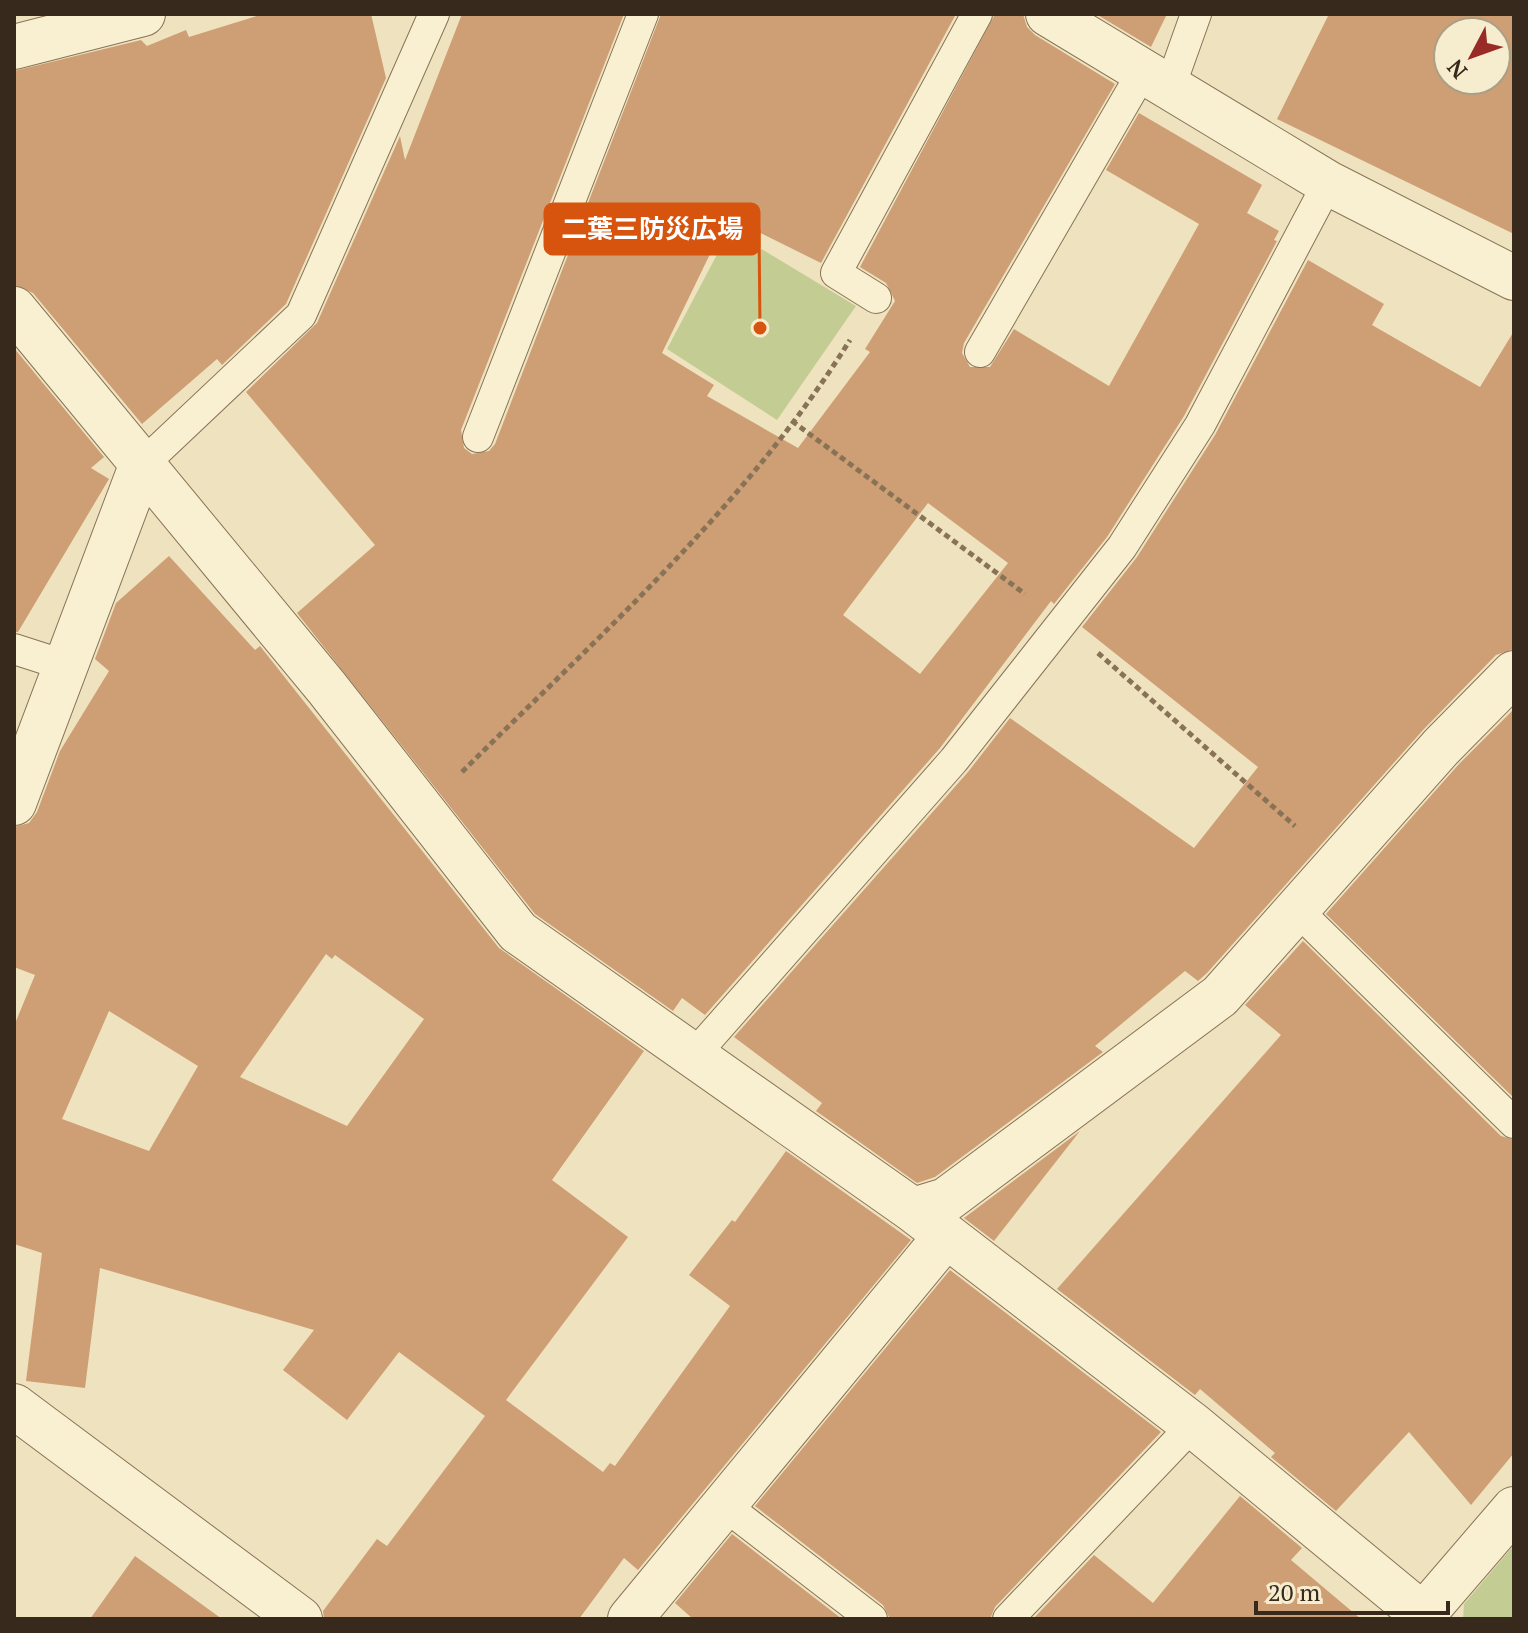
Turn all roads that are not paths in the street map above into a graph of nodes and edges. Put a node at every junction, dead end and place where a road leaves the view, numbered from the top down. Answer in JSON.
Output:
{"nodes":[{"id":1,"x":143,"y":14,"type":"edge"},
{"id":2,"x":434,"y":14,"type":"edge"},
{"id":3,"x":643,"y":14,"type":"edge"},
{"id":4,"x":977,"y":14,"type":"edge"},
{"id":5,"x":1048,"y":14,"type":"edge"},
{"id":6,"x":1196,"y":14,"type":"edge"},
{"id":7,"x":14,"y":47,"type":"edge"},
{"id":8,"x":1157,"y":79,"type":"junction"},
{"id":9,"x":1328,"y":183,"type":"junction"},
{"id":10,"x":1514,"y":278,"type":"edge"},
{"id":11,"x":876,"y":298,"type":"road end"},
{"id":12,"x":14,"y":309,"type":"edge"},
{"id":13,"x":980,"y":352,"type":"dead end"},
{"id":14,"x":478,"y":437,"type":"dead end"},
{"id":15,"x":141,"y":466,"type":"junction"},
{"id":16,"x":14,"y":649,"type":"edge"},
{"id":17,"x":67,"y":666,"type":"junction"},
{"id":18,"x":1514,"y":673,"type":"edge"},
{"id":19,"x":14,"y":803,"type":"edge"},
{"id":20,"x":1297,"y":910,"type":"junction"},
{"id":21,"x":695,"y":1054,"type":"junction"},
{"id":22,"x":1514,"y":1123,"type":"edge"},
{"id":23,"x":929,"y":1223,"type":"junction"},
{"id":24,"x":14,"y":1406,"type":"edge"},
{"id":25,"x":1193,"y":1425,"type":"junction"},
{"id":26,"x":724,"y":1505,"type":"junction"},
{"id":27,"x":1514,"y":1509,"type":"edge"},
{"id":28,"x":282,"y":1613,"type":"edge"},
{"id":29,"x":1423,"y":1618,"type":"edge"},
{"id":30,"x":630,"y":1619,"type":"edge"},
{"id":31,"x":872,"y":1619,"type":"edge"},
{"id":32,"x":1008,"y":1619,"type":"edge"}],
"edges":[{"from":1,"to":7,"type":"street"},
{"from":2,"to":15,"type":"lane"},
{"from":3,"to":14,"type":"lane"},
{"from":4,"to":11,"type":"lane"},
{"from":5,"to":8,"type":"street"},
{"from":6,"to":8,"type":"lane"},
{"from":8,"to":9,"type":"street"},
{"from":8,"to":13,"type":"lane"},
{"from":9,"to":10,"type":"street"},
{"from":9,"to":21,"type":"lane"},
{"from":12,"to":15,"type":"street"},
{"from":15,"to":17,"type":"street"},
{"from":15,"to":21,"type":"street"},
{"from":16,"to":17,"type":"lane"},
{"from":17,"to":19,"type":"street"},
{"from":18,"to":20,"type":"street"},
{"from":20,"to":22,"type":"lane"},
{"from":20,"to":23,"type":"street"},
{"from":21,"to":23,"type":"street"},
{"from":23,"to":25,"type":"street"},
{"from":23,"to":26,"type":"street"},
{"from":24,"to":28,"type":"street"},
{"from":25,"to":29,"type":"street"},
{"from":25,"to":32,"type":"lane"},
{"from":26,"to":30,"type":"street"},
{"from":26,"to":31,"type":"lane"},
{"from":27,"to":29,"type":"street"}]}
